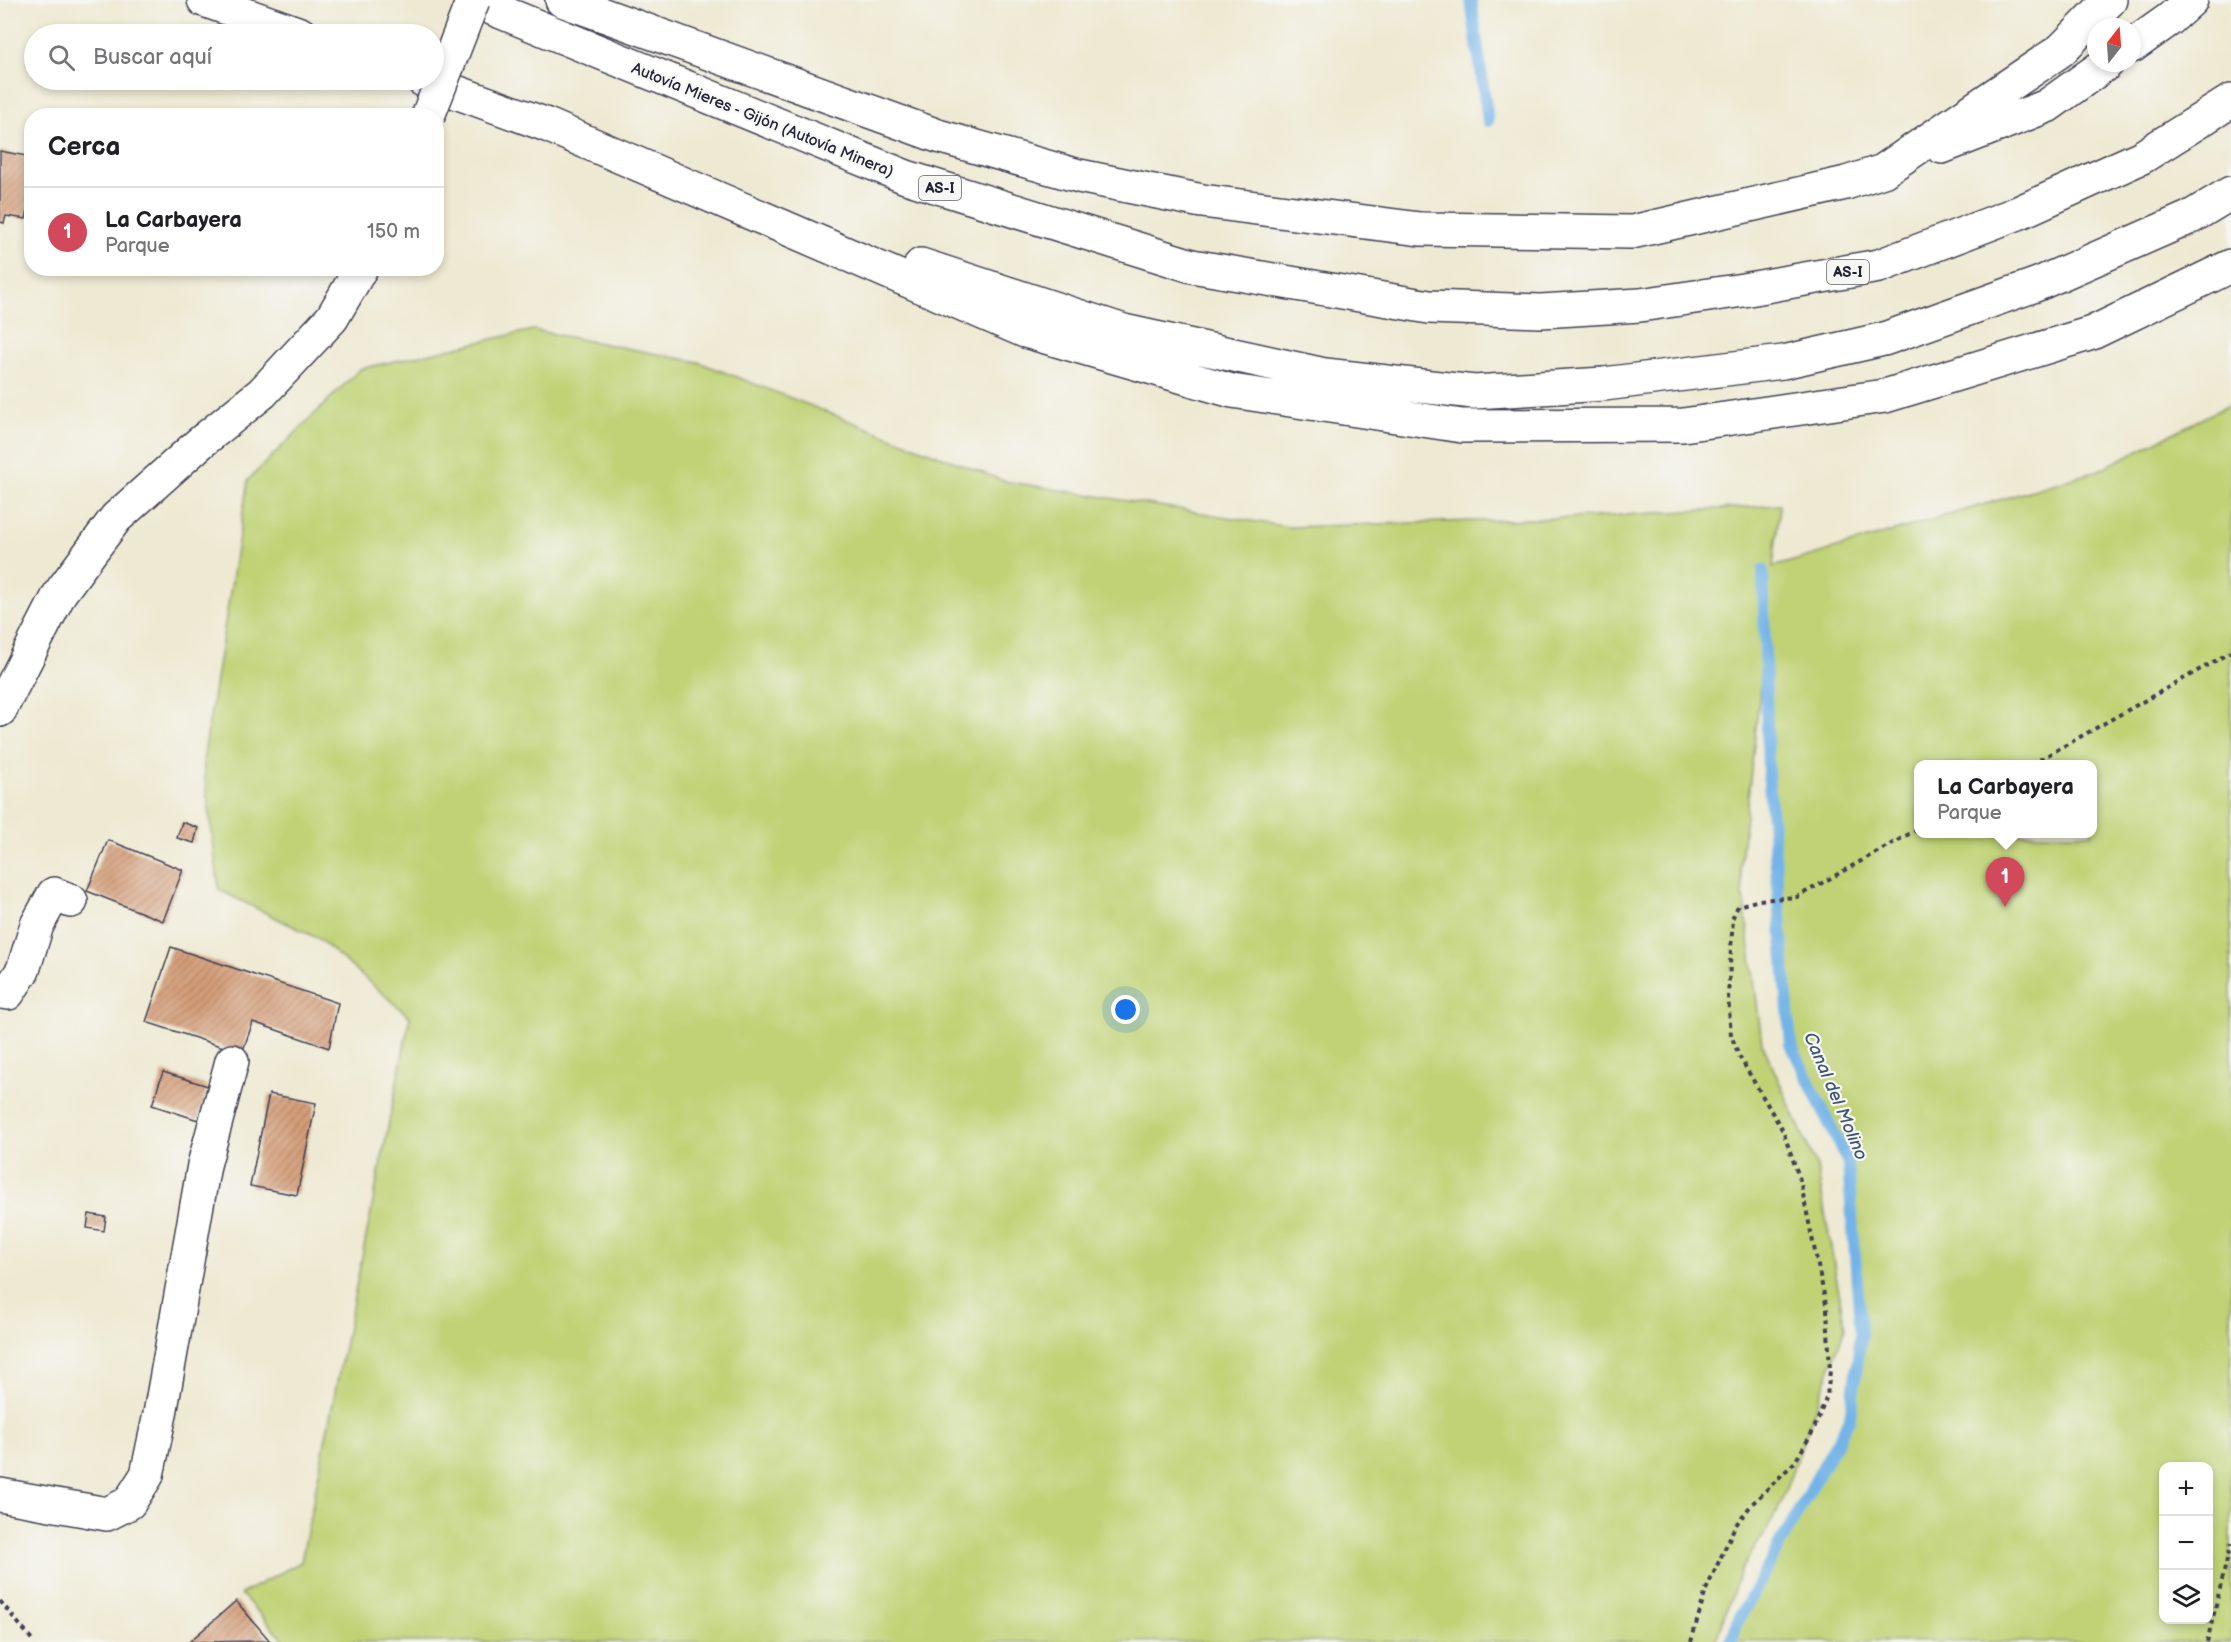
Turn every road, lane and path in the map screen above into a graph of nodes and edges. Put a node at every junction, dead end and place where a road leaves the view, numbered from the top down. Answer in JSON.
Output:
{"nodes":[{"id":1,"x":204,"y":0,"type":"edge"},
{"id":2,"x":472,"y":0,"type":"edge"},
{"id":3,"x":562,"y":0,"type":"edge"},
{"id":4,"x":2110,"y":0,"type":"edge"},
{"id":5,"x":2191,"y":0,"type":"edge"},
{"id":6,"x":272,"y":24,"type":"edge"},
{"id":7,"x":2141,"y":40,"type":"edge"},
{"id":8,"x":2094,"y":72,"type":"edge"},
{"id":9,"x":444,"y":74,"type":"edge"},
{"id":10,"x":444,"y":88,"type":"edge"},
{"id":11,"x":438,"y":90,"type":"edge"},
{"id":12,"x":2231,"y":101,"type":"edge"},
{"id":13,"x":431,"y":108,"type":"edge"},
{"id":14,"x":1883,"y":171,"type":"junction"},
{"id":15,"x":2231,"y":193,"type":"edge"},
{"id":16,"x":733,"y":204,"type":"junction"},
{"id":17,"x":2231,"y":266,"type":"edge"},
{"id":18,"x":356,"y":276,"type":"edge"},
{"id":19,"x":2231,"y":652,"type":"edge"},
{"id":20,"x":0,"y":710,"type":"edge"},
{"id":21,"x":2041,"y":760,"type":"edge"},
{"id":22,"x":1914,"y":831,"type":"edge"},
{"id":23,"x":71,"y":901,"type":"dead end"},
{"id":24,"x":0,"y":992,"type":"edge"},
{"id":25,"x":232,"y":1061,"type":"dead end"},
{"id":26,"x":0,"y":1495,"type":"edge"},
{"id":27,"x":2231,"y":1543,"type":"edge"},
{"id":28,"x":0,"y":1601,"type":"edge"},
{"id":29,"x":34,"y":1642,"type":"edge"},
{"id":30,"x":1691,"y":1642,"type":"edge"},
{"id":31,"x":2207,"y":1642,"type":"edge"}],
"edges":[{"from":1,"to":6,"type":"main road"},
{"from":2,"to":9,"type":"main road","bridge":true},
{"from":2,"to":12,"type":"main road","name":"Autovía Mieres - Gijón (Autovía Minera)","number":"AS-I"},
{"from":3,"to":14,"type":"main road"},
{"from":4,"to":14,"type":"main road"},
{"from":5,"to":7,"type":"main road"},
{"from":8,"to":14,"type":"main road"},
{"from":10,"to":16,"type":"main road"},
{"from":11,"to":13,"type":"main road","bridge":true},
{"from":15,"to":16,"type":"main road"},
{"from":16,"to":17,"type":"main road"},
{"from":18,"to":20,"type":"main road"},
{"from":19,"to":21,"type":"path"},
{"from":22,"to":30,"type":"path"},
{"from":23,"to":24,"type":"main road"},
{"from":25,"to":26,"type":"main road"},
{"from":27,"to":31,"type":"path"},
{"from":28,"to":29,"type":"path"}]}
